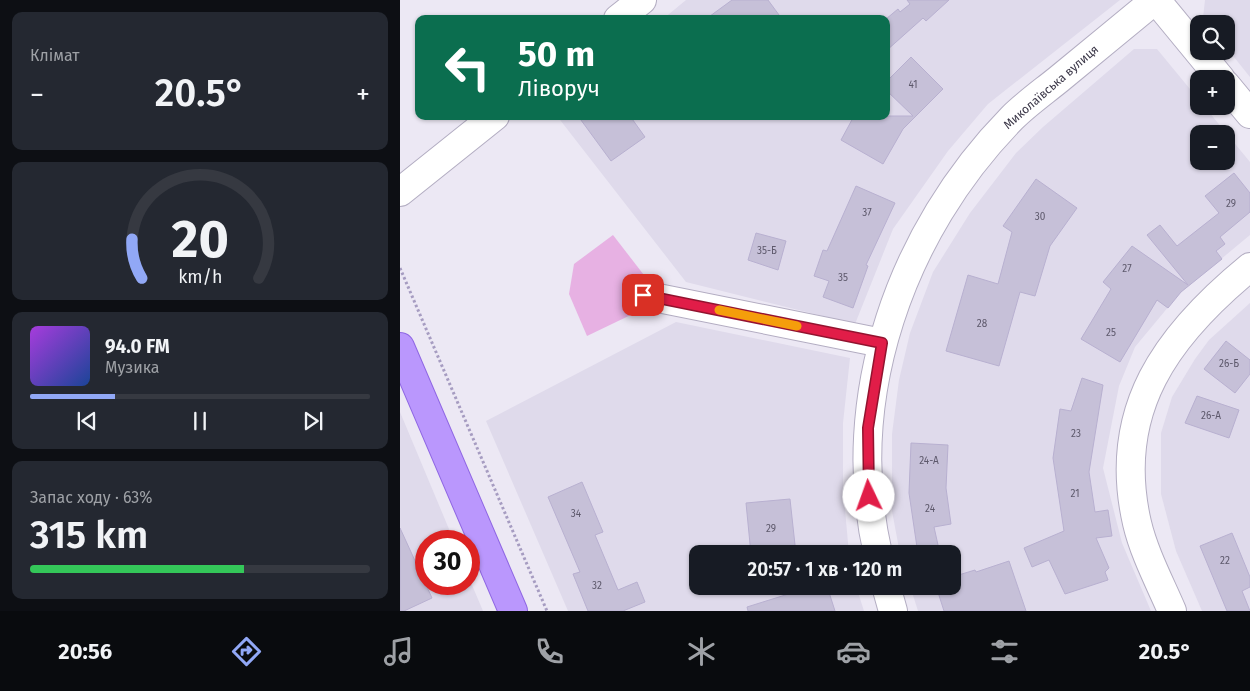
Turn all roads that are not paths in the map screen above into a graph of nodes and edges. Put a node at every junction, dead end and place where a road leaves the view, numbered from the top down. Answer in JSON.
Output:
{"nodes":[{"id":1,"x":642,"y":0,"type":"edge"},
{"id":2,"x":1156,"y":0,"type":"edge"},
{"id":3,"x":623,"y":15,"type":"edge"},
{"id":4,"x":1214,"y":70,"type":"edge"},
{"id":5,"x":1235,"y":96,"type":"edge"},
{"id":6,"x":1250,"y":114,"type":"edge"},
{"id":7,"x":490,"y":120,"type":"edge"},
{"id":8,"x":400,"y":192,"type":"edge"},
{"id":9,"x":1250,"y":267,"type":"edge"},
{"id":10,"x":643,"y":295,"type":"dead end"},
{"id":11,"x":882,"y":343,"type":"junction"},
{"id":12,"x":400,"y":347,"type":"edge"},
{"id":13,"x":876,"y":545,"type":"edge"},
{"id":14,"x":889,"y":595,"type":"edge"},
{"id":15,"x":513,"y":611,"type":"edge"},
{"id":16,"x":893,"y":611,"type":"edge"},
{"id":17,"x":1172,"y":611,"type":"edge"}],
"edges":[{"from":1,"to":3,"type":"street"},
{"from":2,"to":4,"type":"street"},
{"from":2,"to":11,"type":"street","name":"Миколаївська вулиця"},
{"from":5,"to":6,"type":"street"},
{"from":7,"to":8,"type":"street"},
{"from":9,"to":17,"type":"street"},
{"from":10,"to":11,"type":"street"},
{"from":11,"to":13,"type":"street","name":"Миколаївська вулиця"},
{"from":12,"to":15,"type":"main road"},
{"from":14,"to":16,"type":"street"}]}
